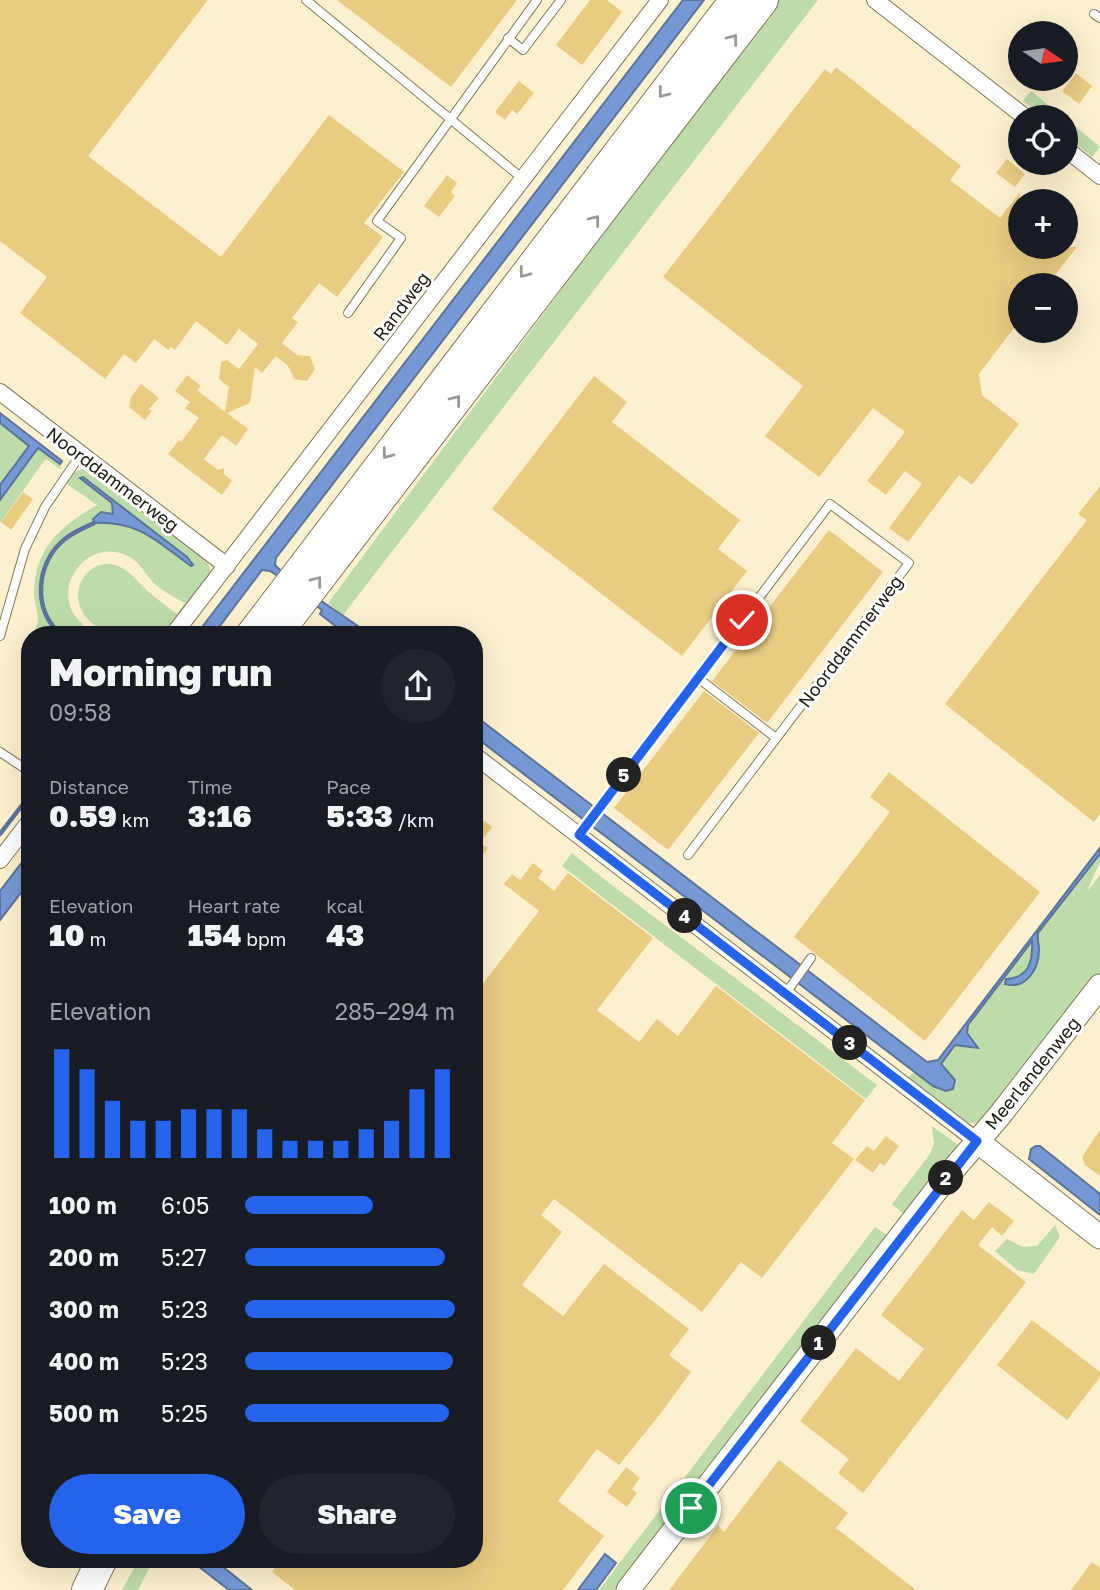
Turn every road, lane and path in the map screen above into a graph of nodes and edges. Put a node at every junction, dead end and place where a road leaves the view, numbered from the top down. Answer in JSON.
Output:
{"nodes":[{"id":1,"x":306,"y":0,"type":"edge"},
{"id":2,"x":537,"y":0,"type":"edge"},
{"id":3,"x":561,"y":0,"type":"edge"},
{"id":4,"x":660,"y":0,"type":"edge"},
{"id":5,"x":735,"y":0,"type":"edge"},
{"id":6,"x":763,"y":0,"type":"edge"},
{"id":7,"x":875,"y":0,"type":"edge"},
{"id":8,"x":508,"y":38,"type":"junction"},
{"id":9,"x":1010,"y":105,"type":"edge"},
{"id":10,"x":450,"y":119,"type":"junction"},
{"id":11,"x":1078,"y":159,"type":"edge"},
{"id":12,"x":1100,"y":176,"type":"edge"},
{"id":13,"x":523,"y":179,"type":"junction"},
{"id":14,"x":348,"y":313,"type":"dead end"},
{"id":15,"x":0,"y":392,"type":"edge"},
{"id":16,"x":81,"y":454,"type":"junction"},
{"id":17,"x":227,"y":566,"type":"junction"},
{"id":18,"x":180,"y":626,"type":"edge"},
{"id":19,"x":258,"y":626,"type":"edge"},
{"id":20,"x":283,"y":626,"type":"edge"},
{"id":21,"x":0,"y":636,"type":"edge"},
{"id":22,"x":698,"y":678,"type":"junction"},
{"id":23,"x":776,"y":738,"type":"junction"},
{"id":24,"x":0,"y":752,"type":"edge"},
{"id":25,"x":483,"y":762,"type":"edge"},
{"id":26,"x":21,"y":766,"type":"edge"},
{"id":27,"x":21,"y":833,"type":"edge"},
{"id":28,"x":581,"y":833,"type":"junction"},
{"id":29,"x":688,"y":855,"type":"dead end"},
{"id":30,"x":0,"y":860,"type":"edge"},
{"id":31,"x":810,"y":959,"type":"dead end"},
{"id":32,"x":1100,"y":986,"type":"edge"},
{"id":33,"x":788,"y":990,"type":"junction"},
{"id":34,"x":977,"y":1141,"type":"junction"},
{"id":35,"x":1100,"y":1237,"type":"edge"},
{"id":36,"x":98,"y":1568,"type":"edge"},
{"id":37,"x":121,"y":1568,"type":"edge"},
{"id":38,"x":87,"y":1590,"type":"edge"},
{"id":39,"x":110,"y":1590,"type":"edge"},
{"id":40,"x":628,"y":1590,"type":"edge"}],
"edges":[{"from":1,"to":10,"type":"lane"},
{"from":2,"to":8,"type":"lane"},
{"from":3,"to":8,"type":"lane"},
{"from":4,"to":13,"type":"street","name":"Randweg"},
{"from":5,"to":19,"type":"highway","one_way":true},
{"from":20,"to":6,"type":"highway","one_way":true},
{"from":7,"to":9,"type":"street"},
{"from":8,"to":10,"type":"lane"},
{"from":10,"to":13,"type":"lane"},
{"from":10,"to":14,"type":"lane"},
{"from":11,"to":12,"type":"street"},
{"from":13,"to":17,"type":"street","name":"Randweg"},
{"from":15,"to":16,"type":"street","name":"Noorddammerweg"},
{"from":16,"to":17,"type":"street","name":"Noorddammerweg"},
{"from":16,"to":21,"type":"lane"},
{"from":17,"to":18,"type":"street","name":"Randweg"},
{"from":22,"to":23,"type":"lane"},
{"from":22,"to":23,"type":"lane","name":"Noorddammerweg"},
{"from":22,"to":28,"type":"lane","name":"Noorddammerweg"},
{"from":23,"to":29,"type":"lane","name":"Noorddammerweg"},
{"from":24,"to":26,"type":"lane"},
{"from":25,"to":28,"type":"street"},
{"from":27,"to":30,"type":"street"},
{"from":28,"to":33,"type":"street"},
{"from":31,"to":33,"type":"lane"},
{"from":32,"to":34,"type":"street","name":"Meerlandenweg"},
{"from":33,"to":34,"type":"street"},
{"from":34,"to":35,"type":"street"},
{"from":34,"to":40,"type":"street","name":"Meerlandenweg"},
{"from":36,"to":38,"type":"highway"},
{"from":37,"to":39,"type":"highway"}]}
